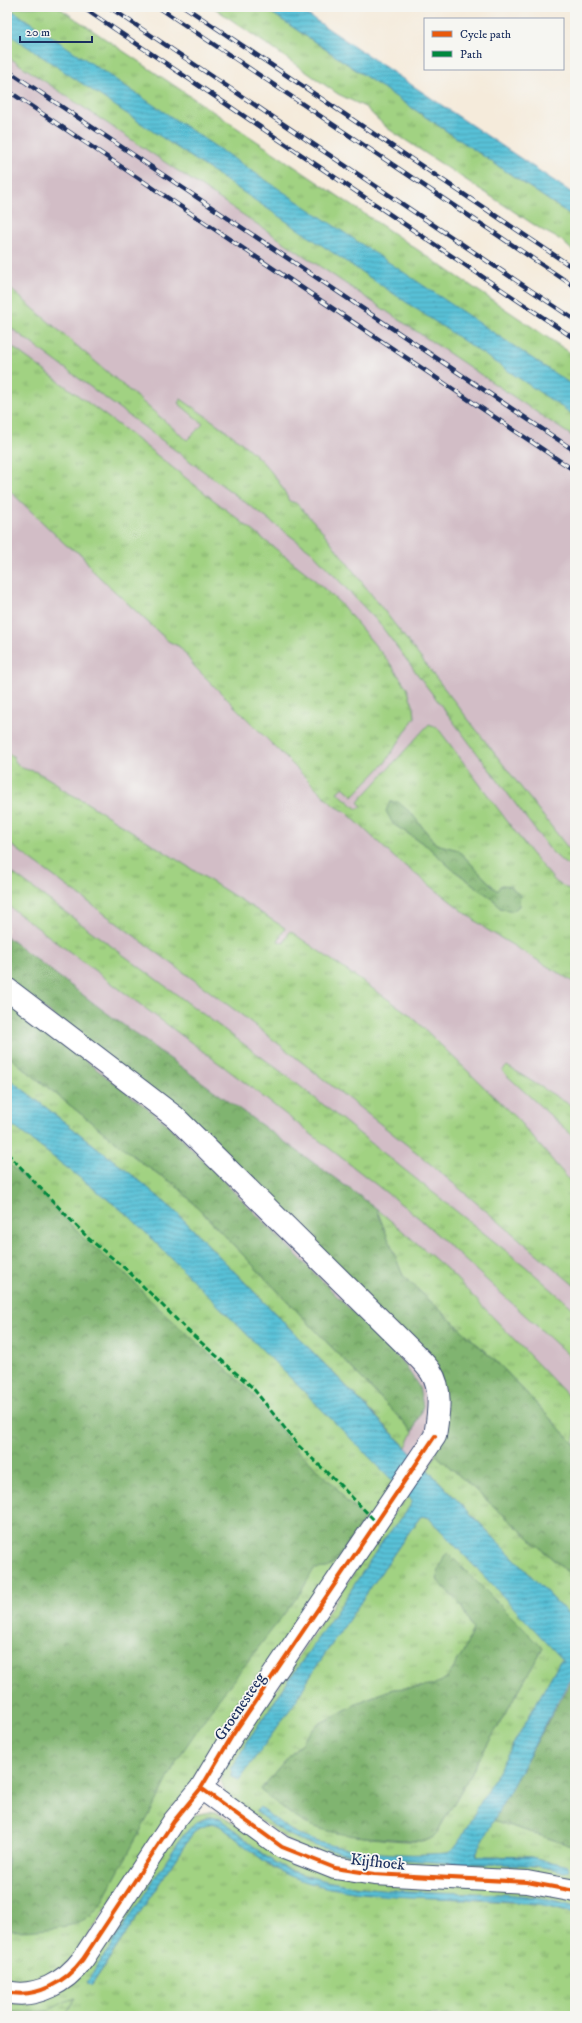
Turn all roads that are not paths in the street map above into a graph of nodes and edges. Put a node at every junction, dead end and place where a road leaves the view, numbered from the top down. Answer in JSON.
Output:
{"nodes":[{"id":1,"x":7,"y":989,"type":"edge"},
{"id":2,"x":201,"y":1788,"type":"junction"},
{"id":3,"x":575,"y":1891,"type":"edge"},
{"id":4,"x":7,"y":1992,"type":"edge"}],
"edges":[{"from":1,"to":2,"type":"street","name":"Groenesteeg"},
{"from":2,"to":3,"type":"street","name":"Kijfhoek"},
{"from":2,"to":4,"type":"street","name":"Groenesteeg"}]}
